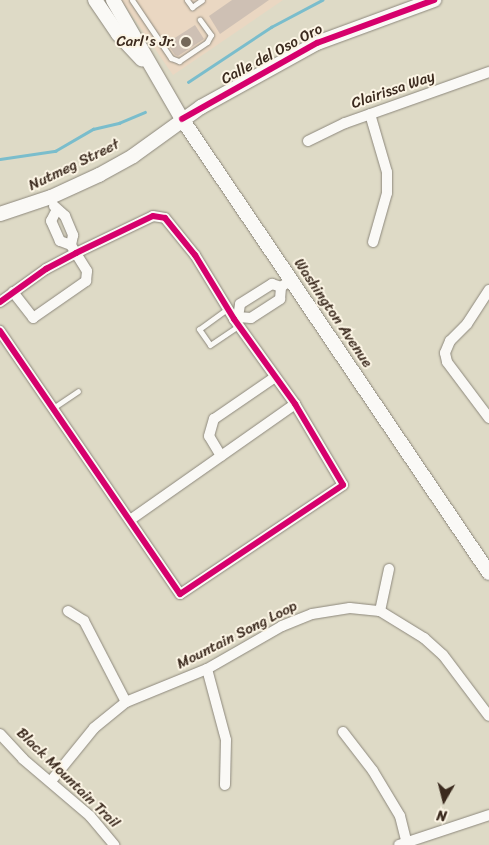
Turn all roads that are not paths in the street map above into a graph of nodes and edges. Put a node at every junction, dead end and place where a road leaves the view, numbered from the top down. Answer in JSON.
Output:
{"nodes":[{"id":1,"x":95,"y":0,"type":"edge"},
{"id":2,"x":113,"y":0,"type":"edge"},
{"id":3,"x":132,"y":0,"type":"edge"},
{"id":4,"x":187,"y":0,"type":"edge"},
{"id":5,"x":202,"y":0,"type":"edge"},
{"id":6,"x":434,"y":0,"type":"edge"},
{"id":7,"x":200,"y":20,"type":"dead end"},
{"id":8,"x":152,"y":70,"type":"junction"},
{"id":9,"x":488,"y":74,"type":"edge"},
{"id":10,"x":370,"y":114,"type":"junction"},
{"id":11,"x":182,"y":119,"type":"junction"},
{"id":12,"x":308,"y":141,"type":"dead end"},
{"id":13,"x":50,"y":197,"type":"junction"},
{"id":14,"x":56,"y":211,"type":"junction"},
{"id":15,"x":0,"y":214,"type":"edge"},
{"id":16,"x":69,"y":226,"type":"junction"},
{"id":17,"x":55,"y":231,"type":"junction"},
{"id":18,"x":373,"y":242,"type":"dead end"},
{"id":19,"x":74,"y":249,"type":"junction"},
{"id":20,"x":286,"y":284,"type":"junction"},
{"id":21,"x":489,"y":290,"type":"edge"},
{"id":22,"x":13,"y":292,"type":"junction"},
{"id":23,"x":249,"y":299,"type":"junction"},
{"id":24,"x":0,"y":302,"type":"edge"},
{"id":25,"x":227,"y":309,"type":"junction"},
{"id":26,"x":258,"y":314,"type":"junction"},
{"id":27,"x":237,"y":321,"type":"junction"},
{"id":28,"x":0,"y":331,"type":"edge"},
{"id":29,"x":275,"y":377,"type":"junction"},
{"id":30,"x":78,"y":391,"type":"dead end"},
{"id":31,"x":295,"y":404,"type":"junction"},
{"id":32,"x":53,"y":409,"type":"junction"},
{"id":33,"x":489,"y":418,"type":"edge"},
{"id":34,"x":221,"y":456,"type":"junction"},
{"id":35,"x":130,"y":520,"type":"junction"},
{"id":36,"x":389,"y":569,"type":"dead end"},
{"id":37,"x":489,"y":573,"type":"edge"},
{"id":38,"x":68,"y":611,"type":"dead end"},
{"id":39,"x":380,"y":611,"type":"junction"},
{"id":40,"x":207,"y":670,"type":"junction"},
{"id":41,"x":126,"y":702,"type":"junction"},
{"id":42,"x":489,"y":715,"type":"edge"},
{"id":43,"x":343,"y":732,"type":"dead end"},
{"id":44,"x":0,"y":734,"type":"edge"},
{"id":45,"x":51,"y":781,"type":"junction"},
{"id":46,"x":224,"y":785,"type":"dead end"},
{"id":47,"x":489,"y":815,"type":"edge"},
{"id":48,"x":404,"y":844,"type":"edge"},
{"id":49,"x":114,"y":845,"type":"edge"}],
"edges":[{"from":1,"to":8,"type":"main road","name":"Washington Avenue"},
{"from":2,"to":8,"type":"main road","name":"Washington Avenue"},
{"from":3,"to":7,"type":"lane"},
{"from":4,"to":5,"type":"lane"},
{"from":6,"to":11,"type":"main road","name":"Calle del Oso Oro"},
{"from":8,"to":11,"type":"main road","name":"Washington Avenue"},
{"from":9,"to":10,"type":"street","name":"Clairissa Way"},
{"from":10,"to":12,"type":"street","name":"Clairissa Way"},
{"from":10,"to":18,"type":"street"},
{"from":11,"to":13,"type":"main road","name":"Nutmeg Street"},
{"from":11,"to":20,"type":"main road","name":"Washington Avenue"},
{"from":13,"to":14,"type":"street"},
{"from":13,"to":15,"type":"main road","name":"Nutmeg Street"},
{"from":14,"to":16,"type":"street"},
{"from":14,"to":17,"type":"street"},
{"from":16,"to":17,"type":"street"},
{"from":16,"to":19,"type":"street"},
{"from":17,"to":19,"type":"street"},
{"from":19,"to":22,"type":"street"},
{"from":19,"to":22,"type":"street"},
{"from":19,"to":25,"type":"street"},
{"from":20,"to":23,"type":"street"},
{"from":20,"to":26,"type":"street"},
{"from":20,"to":37,"type":"main road","name":"Washington Avenue"},
{"from":21,"to":33,"type":"street"},
{"from":22,"to":24,"type":"street"},
{"from":23,"to":26,"type":"street"},
{"from":23,"to":27,"type":"street"},
{"from":25,"to":27,"type":"street"},
{"from":25,"to":27,"type":"lane"},
{"from":26,"to":27,"type":"street"},
{"from":27,"to":29,"type":"street"},
{"from":28,"to":32,"type":"street"},
{"from":29,"to":31,"type":"street"},
{"from":29,"to":34,"type":"street"},
{"from":30,"to":32,"type":"lane"},
{"from":31,"to":34,"type":"street"},
{"from":31,"to":35,"type":"street"},
{"from":32,"to":35,"type":"street"},
{"from":34,"to":35,"type":"street"},
{"from":36,"to":39,"type":"street"},
{"from":38,"to":41,"type":"street"},
{"from":39,"to":40,"type":"street","name":"Mountain Song Loop"},
{"from":39,"to":42,"type":"street","name":"Mountain Song Loop"},
{"from":40,"to":41,"type":"street","name":"Mountain Song Loop"},
{"from":40,"to":46,"type":"street"},
{"from":41,"to":45,"type":"street","name":"Mountain Song Loop"},
{"from":43,"to":48,"type":"street"},
{"from":44,"to":45,"type":"street","name":"Black Mountain Trail"},
{"from":45,"to":49,"type":"street","name":"Black Mountain Trail"},
{"from":47,"to":48,"type":"street"}]}
